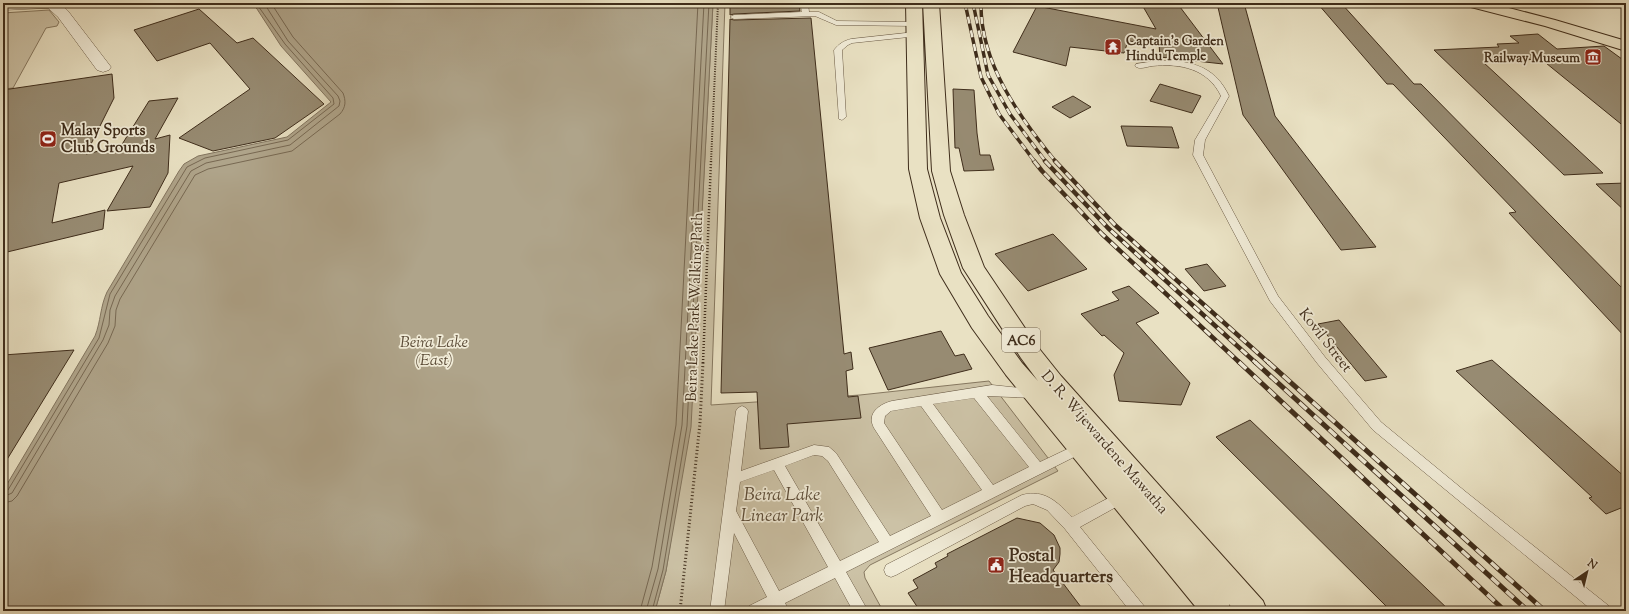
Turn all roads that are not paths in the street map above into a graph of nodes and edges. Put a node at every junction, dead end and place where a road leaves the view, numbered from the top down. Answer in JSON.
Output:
{"nodes":[{"id":1,"x":52,"y":3,"type":"edge"},
{"id":2,"x":804,"y":3,"type":"edge"},
{"id":3,"x":931,"y":3,"type":"edge"},
{"id":4,"x":1472,"y":3,"type":"edge"},
{"id":5,"x":1497,"y":3,"type":"edge"},
{"id":6,"x":3,"y":6,"type":"edge"},
{"id":7,"x":806,"y":14,"type":"junction"},
{"id":8,"x":734,"y":17,"type":"dead end"},
{"id":9,"x":909,"y":24,"type":"edge"},
{"id":10,"x":1624,"y":43,"type":"edge"},
{"id":11,"x":1140,"y":66,"type":"dead end"},
{"id":12,"x":103,"y":67,"type":"dead end"},
{"id":13,"x":842,"y":117,"type":"dead end"},
{"id":14,"x":977,"y":392,"type":"junction"},
{"id":15,"x":1035,"y":394,"type":"junction"},
{"id":16,"x":924,"y":401,"type":"junction"},
{"id":17,"x":742,"y":411,"type":"dead end"},
{"id":18,"x":1080,"y":448,"type":"junction"},
{"id":19,"x":777,"y":463,"type":"junction"},
{"id":20,"x":1037,"y":468,"type":"junction"},
{"id":21,"x":733,"y":478,"type":"junction"},
{"id":22,"x":991,"y":492,"type":"junction"},
{"id":23,"x":1122,"y":497,"type":"junction"},
{"id":24,"x":730,"y":512,"type":"junction"},
{"id":25,"x":940,"y":518,"type":"junction"},
{"id":26,"x":1070,"y":525,"type":"junction"},
{"id":27,"x":888,"y":544,"type":"junction"},
{"id":28,"x":837,"y":570,"type":"junction"},
{"id":29,"x":891,"y":570,"type":"dead end"},
{"id":30,"x":779,"y":606,"type":"edge"},
{"id":31,"x":716,"y":611,"type":"edge"},
{"id":32,"x":754,"y":611,"type":"edge"},
{"id":33,"x":861,"y":611,"type":"edge"},
{"id":34,"x":1139,"y":611,"type":"edge"},
{"id":35,"x":1217,"y":611,"type":"edge"},
{"id":36,"x":1253,"y":611,"type":"edge"},
{"id":37,"x":1604,"y":611,"type":"edge"}],
"edges":[{"from":1,"to":6,"type":"street"},
{"from":1,"to":12,"type":"street"},
{"from":2,"to":7,"type":"lane"},
{"from":3,"to":36,"type":"main road","name":"D. R. Wijewardene Mawatha","number":"AC6"},
{"from":4,"to":10,"type":"main road"},
{"from":5,"to":10,"type":"main road"},
{"from":7,"to":8,"type":"lane"},
{"from":7,"to":9,"type":"lane"},
{"from":9,"to":13,"type":"lane"},
{"from":9,"to":15,"type":"main road","name":"D. R. Wijewardene Mawatha","number":"AC6"},
{"from":11,"to":37,"type":"lane","name":"Kovil Street"},
{"from":14,"to":15,"type":"lane"},
{"from":14,"to":16,"type":"lane"},
{"from":14,"to":20,"type":"lane"},
{"from":15,"to":18,"type":"main road","name":"D. R. Wijewardene Mawatha","number":"AC6"},
{"from":16,"to":22,"type":"lane"},
{"from":16,"to":25,"type":"lane"},
{"from":17,"to":21,"type":"lane"},
{"from":18,"to":20,"type":"lane"},
{"from":18,"to":23,"type":"main road","name":"D. R. Wijewardene Mawatha","number":"AC6"},
{"from":19,"to":21,"type":"lane"},
{"from":19,"to":27,"type":"lane"},
{"from":19,"to":28,"type":"lane"},
{"from":20,"to":22,"type":"lane"},
{"from":21,"to":24,"type":"lane"},
{"from":22,"to":25,"type":"lane"},
{"from":23,"to":26,"type":"lane"},
{"from":23,"to":35,"type":"main road","name":"D. R. Wijewardene Mawatha","number":"AC6"},
{"from":24,"to":30,"type":"lane"},
{"from":24,"to":31,"type":"lane"},
{"from":25,"to":27,"type":"lane"},
{"from":26,"to":29,"type":"lane"},
{"from":26,"to":34,"type":"lane"},
{"from":27,"to":28,"type":"lane"},
{"from":28,"to":30,"type":"lane"},
{"from":28,"to":33,"type":"lane"},
{"from":30,"to":32,"type":"lane"}]}
